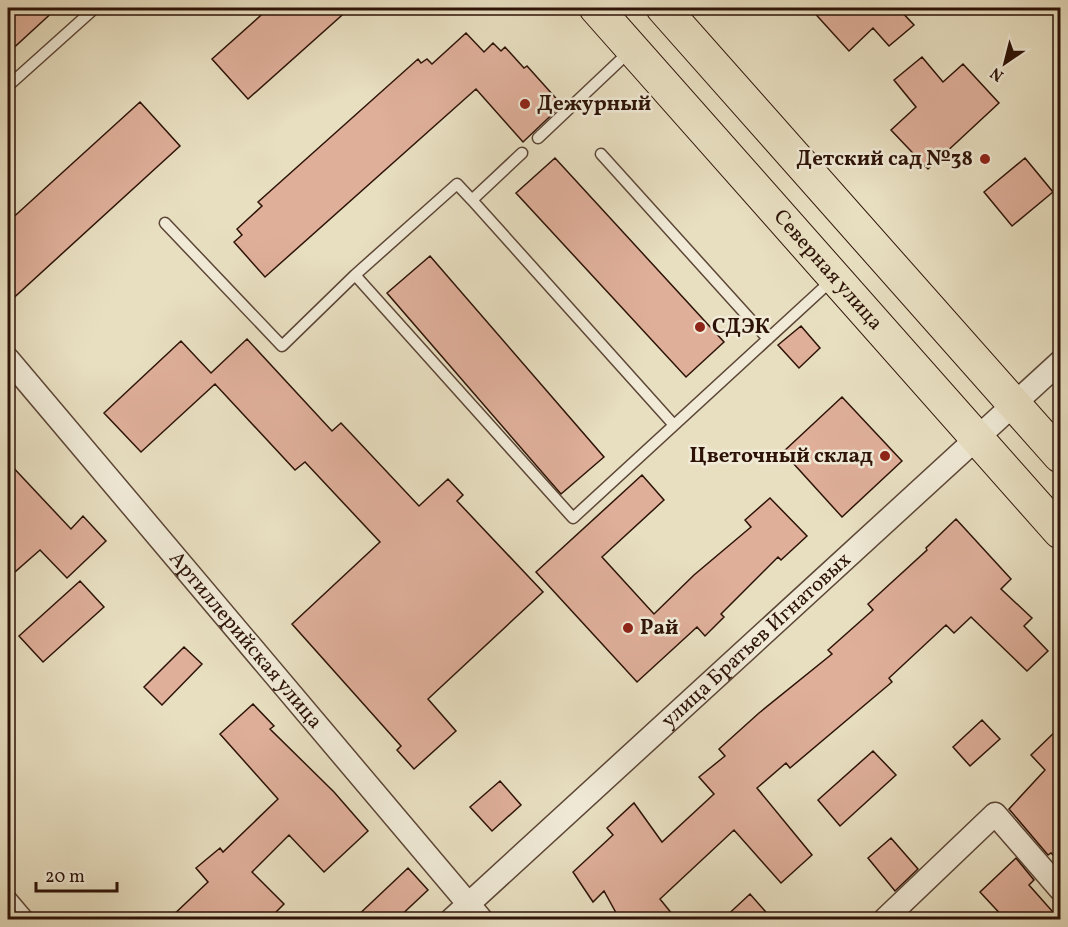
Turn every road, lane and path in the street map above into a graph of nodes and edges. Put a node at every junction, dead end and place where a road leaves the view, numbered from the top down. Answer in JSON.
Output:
{"nodes":[{"id":1,"x":95,"y":8,"type":"edge"},
{"id":2,"x":596,"y":8,"type":"edge"},
{"id":3,"x":663,"y":8,"type":"edge"},
{"id":4,"x":633,"y":49,"type":"junction"},
{"id":5,"x":8,"y":86,"type":"edge"},
{"id":6,"x":538,"y":138,"type":"dead end"},
{"id":7,"x":522,"y":153,"type":"dead end"},
{"id":8,"x":601,"y":154,"type":"dead end"},
{"id":9,"x":472,"y":200,"type":"junction"},
{"id":10,"x":165,"y":223,"type":"dead end"},
{"id":11,"x":355,"y":274,"type":"junction"},
{"id":12,"x":835,"y":278,"type":"junction"},
{"id":13,"x":768,"y":339,"type":"junction"},
{"id":14,"x":8,"y":359,"type":"edge"},
{"id":15,"x":1060,"y":362,"type":"edge"},
{"id":16,"x":1014,"y":404,"type":"junction"},
{"id":17,"x":673,"y":424,"type":"junction"},
{"id":18,"x":977,"y":438,"type":"junction"},
{"id":19,"x":1060,"y":456,"type":"edge"},
{"id":20,"x":1060,"y":532,"type":"edge"},
{"id":21,"x":1060,"y":889,"type":"edge"},
{"id":22,"x":8,"y":894,"type":"edge"},
{"id":23,"x":467,"y":914,"type":"edge"},
{"id":24,"x":30,"y":920,"type":"edge"},
{"id":25,"x":884,"y":920,"type":"edge"}],
"edges":[{"from":1,"to":5,"type":"lane"},
{"from":2,"to":4,"type":"main road","name":"Северная улица"},
{"from":3,"to":16,"type":"main road"},
{"from":4,"to":6,"type":"lane"},
{"from":4,"to":12,"type":"main road","name":"Северная улица"},
{"from":7,"to":9,"type":"lane"},
{"from":8,"to":13,"type":"lane"},
{"from":9,"to":11,"type":"lane"},
{"from":9,"to":17,"type":"lane"},
{"from":10,"to":11,"type":"lane"},
{"from":11,"to":17,"type":"lane"},
{"from":12,"to":13,"type":"lane"},
{"from":12,"to":18,"type":"main road","name":"Северная улица"},
{"from":13,"to":17,"type":"lane"},
{"from":14,"to":23,"type":"street","name":"Артиллерийская улица"},
{"from":15,"to":16,"type":"street","name":"улица Братьев Игнатовых"},
{"from":16,"to":18,"type":"street","name":"улица Братьев Игнатовых"},
{"from":16,"to":19,"type":"main road"},
{"from":18,"to":20,"type":"main road","name":"Северная улица"},
{"from":18,"to":23,"type":"street","name":"улица Братьев Игнатовых"},
{"from":21,"to":25,"type":"street"},
{"from":22,"to":24,"type":"lane"}]}
